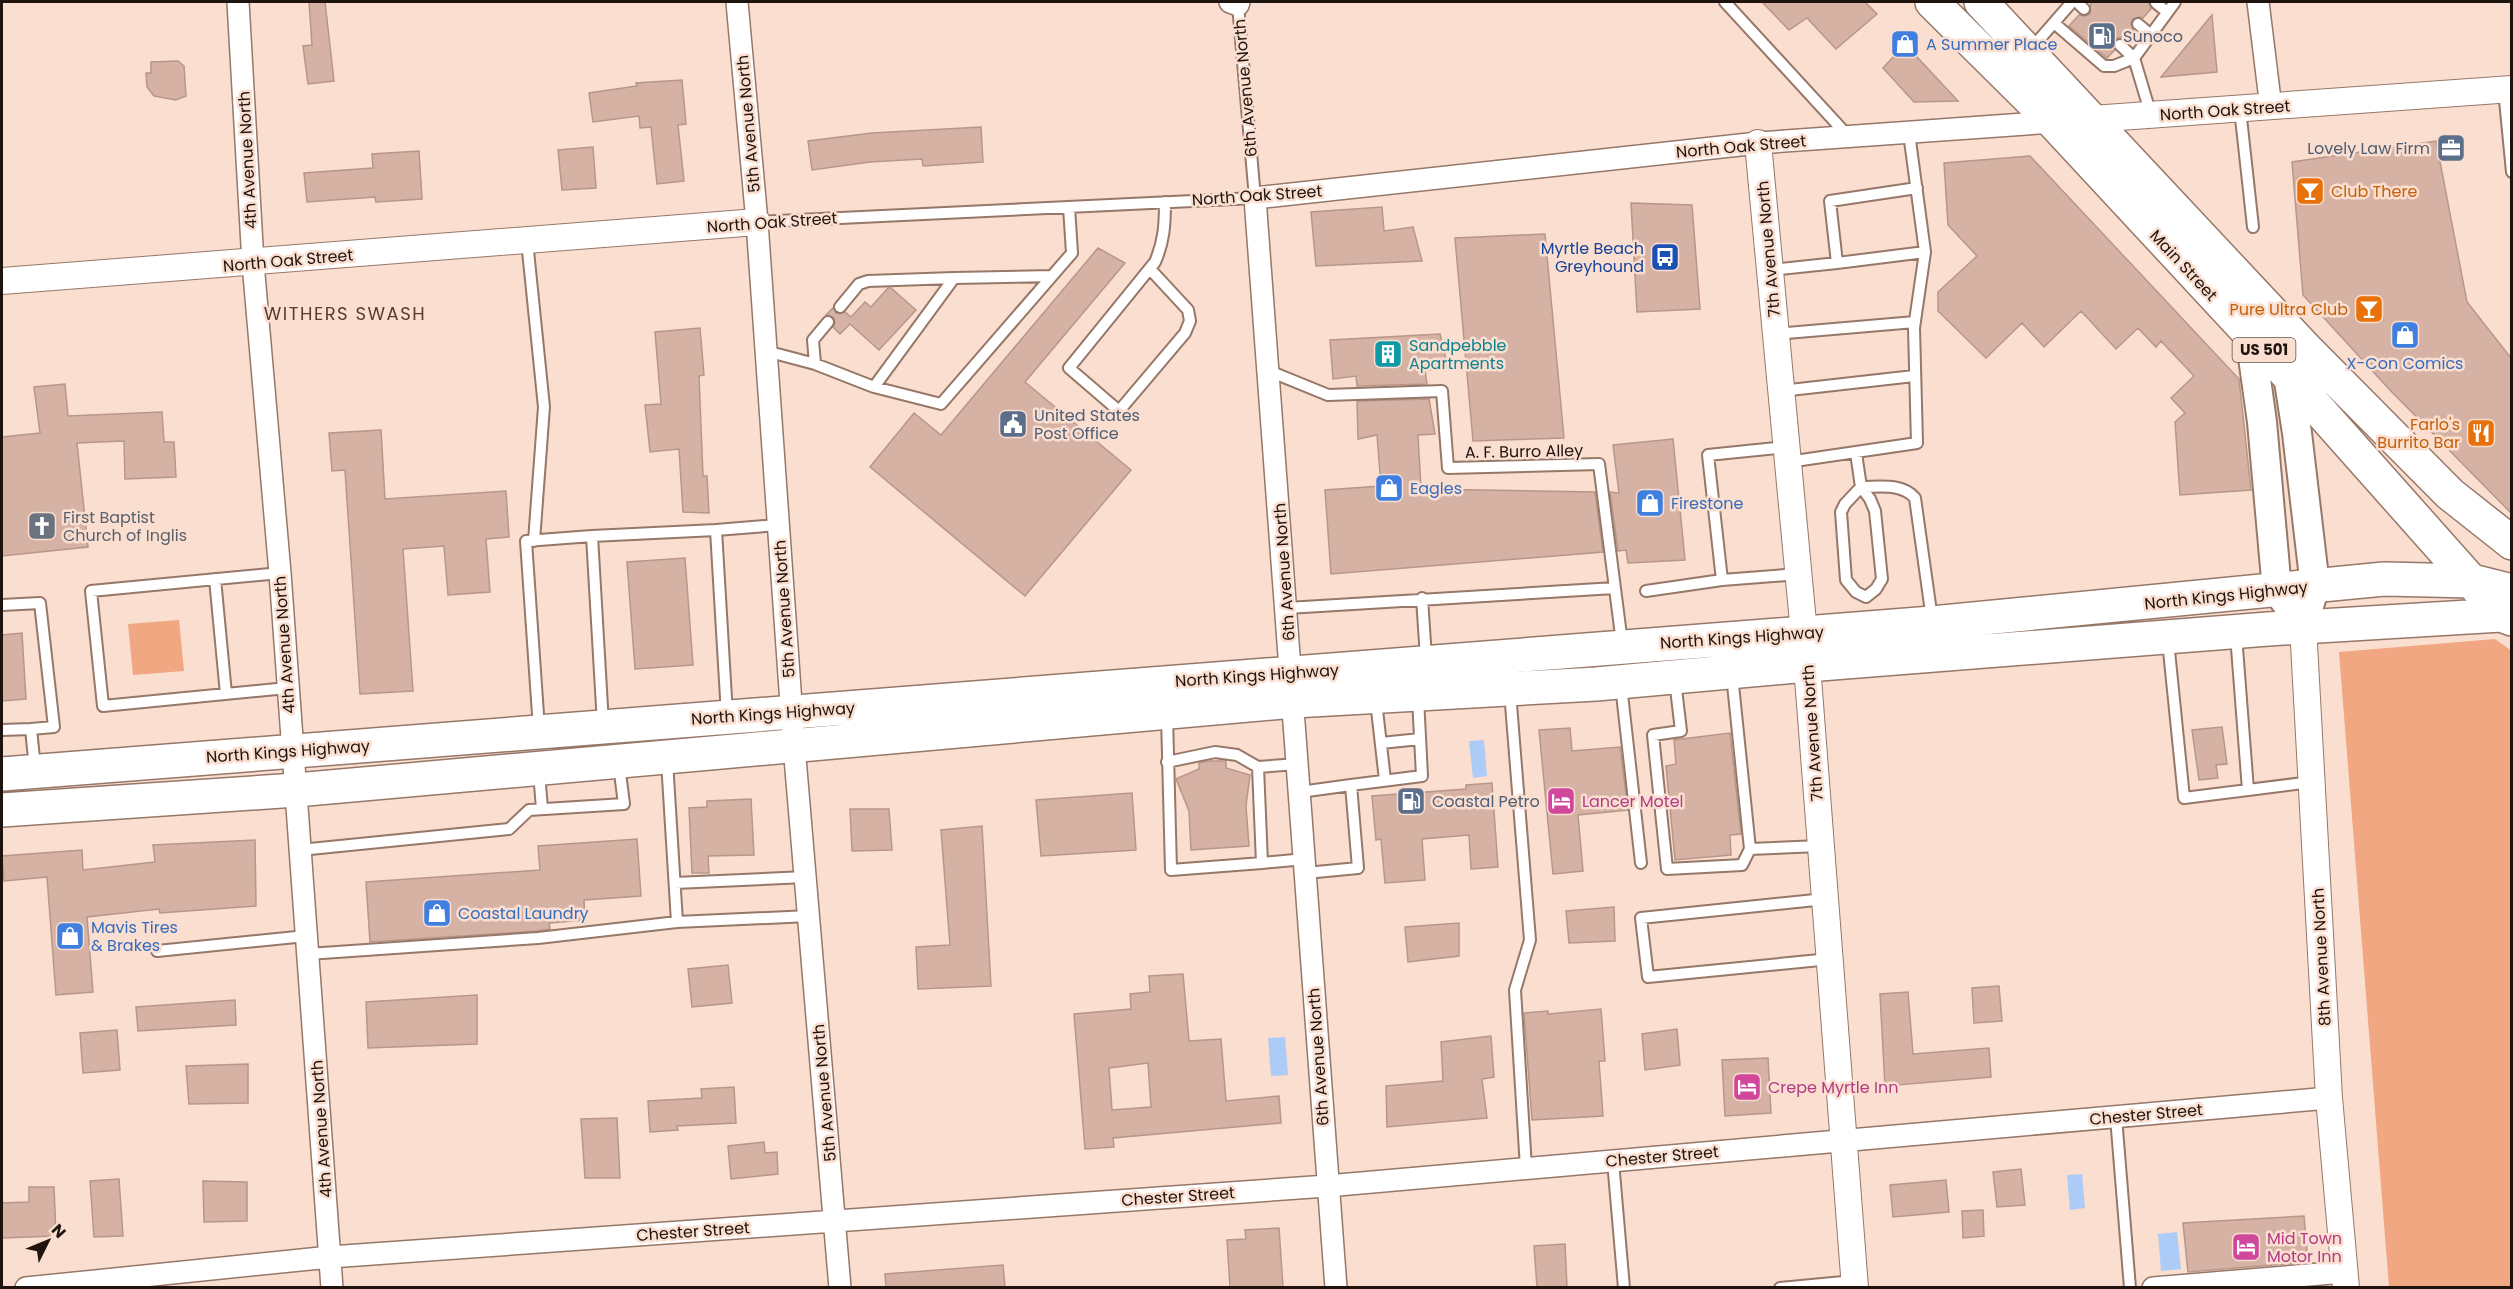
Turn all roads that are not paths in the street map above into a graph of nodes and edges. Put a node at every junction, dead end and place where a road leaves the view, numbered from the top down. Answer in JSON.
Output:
{"nodes":[{"id":1,"x":238,"y":2,"type":"edge"},
{"id":2,"x":737,"y":2,"type":"edge"},
{"id":3,"x":1725,"y":2,"type":"edge"},
{"id":4,"x":1932,"y":2,"type":"edge"},
{"id":5,"x":1981,"y":2,"type":"edge"},
{"id":6,"x":2072,"y":2,"type":"edge"},
{"id":7,"x":2175,"y":2,"type":"edge"},
{"id":8,"x":2258,"y":2,"type":"edge"},
{"id":9,"x":1235,"y":3,"type":"edge"},
{"id":10,"x":2156,"y":3,"type":"dead end"},
{"id":11,"x":2167,"y":12,"type":"junction"},
{"id":12,"x":2054,"y":23,"type":"junction"},
{"id":13,"x":2138,"y":24,"type":"dead end"},
{"id":14,"x":2151,"y":34,"type":"junction"},
{"id":15,"x":2120,"y":45,"type":"dead end"},
{"id":16,"x":2029,"y":52,"type":"junction"},
{"id":17,"x":2134,"y":58,"type":"junction"},
{"id":18,"x":2508,"y":90,"type":"edge"},
{"id":19,"x":2271,"y":108,"type":"junction"},
{"id":20,"x":2240,"y":110,"type":"junction"},
{"id":21,"x":2151,"y":115,"type":"junction"},
{"id":22,"x":2093,"y":119,"type":"junction"},
{"id":23,"x":2053,"y":122,"type":"junction"},
{"id":24,"x":1909,"y":133,"type":"junction"},
{"id":25,"x":1849,"y":137,"type":"junction"},
{"id":26,"x":1758,"y":143,"type":"junction"},
{"id":27,"x":2511,"y":172,"type":"edge"},
{"id":28,"x":1917,"y":188,"type":"junction"},
{"id":29,"x":1255,"y":198,"type":"junction"},
{"id":30,"x":1164,"y":202,"type":"junction"},
{"id":31,"x":1069,"y":207,"type":"junction"},
{"id":32,"x":757,"y":222,"type":"junction"},
{"id":33,"x":2253,"y":226,"type":"dead end"},
{"id":34,"x":527,"y":241,"type":"junction"},
{"id":35,"x":1925,"y":252,"type":"junction"},
{"id":36,"x":253,"y":263,"type":"junction"},
{"id":37,"x":1837,"y":263,"type":"junction"},
{"id":38,"x":1150,"y":269,"type":"junction"},
{"id":39,"x":1770,"y":270,"type":"junction"},
{"id":40,"x":1052,"y":276,"type":"junction"},
{"id":41,"x":954,"y":278,"type":"junction"},
{"id":42,"x":2,"y":281,"type":"edge"},
{"id":43,"x":840,"y":307,"type":"dead end"},
{"id":44,"x":2276,"y":315,"type":"junction"},
{"id":45,"x":828,"y":322,"type":"dead end"},
{"id":46,"x":1915,"y":322,"type":"junction"},
{"id":47,"x":1776,"y":334,"type":"junction"},
{"id":48,"x":2250,"y":336,"type":"junction"},
{"id":49,"x":766,"y":351,"type":"junction"},
{"id":50,"x":815,"y":364,"type":"junction"},
{"id":51,"x":1269,"y":370,"type":"junction"},
{"id":52,"x":2288,"y":375,"type":"junction"},
{"id":53,"x":1914,"y":376,"type":"junction"},
{"id":54,"x":874,"y":387,"type":"junction"},
{"id":55,"x":1781,"y":391,"type":"junction"},
{"id":56,"x":1856,"y":453,"type":"junction"},
{"id":57,"x":1787,"y":454,"type":"junction"},
{"id":58,"x":1861,"y":487,"type":"junction"},
{"id":59,"x":778,"y":525,"type":"junction"},
{"id":60,"x":716,"y":530,"type":"junction"},
{"id":61,"x":592,"y":537,"type":"junction"},
{"id":62,"x":534,"y":541,"type":"junction"},
{"id":63,"x":2511,"y":543,"type":"edge"},
{"id":64,"x":280,"y":573,"type":"junction"},
{"id":65,"x":1798,"y":574,"type":"junction"},
{"id":66,"x":215,"y":579,"type":"junction"},
{"id":67,"x":1722,"y":580,"type":"junction"},
{"id":68,"x":2472,"y":581,"type":"junction"},
{"id":69,"x":2315,"y":586,"type":"junction"},
{"id":70,"x":1615,"y":588,"type":"junction"},
{"id":71,"x":2277,"y":590,"type":"junction"},
{"id":72,"x":1646,"y":591,"type":"dead end"},
{"id":73,"x":1422,"y":598,"type":"junction"},
{"id":74,"x":2,"y":605,"type":"edge"},
{"id":75,"x":1287,"y":608,"type":"junction"},
{"id":76,"x":2508,"y":608,"type":"edge"},
{"id":77,"x":1866,"y":612,"type":"junction"},
{"id":78,"x":1932,"y":623,"type":"junction"},
{"id":79,"x":2302,"y":626,"type":"junction"},
{"id":80,"x":2236,"y":632,"type":"junction"},
{"id":81,"x":1804,"y":633,"type":"junction"},
{"id":82,"x":2167,"y":637,"type":"junction"},
{"id":83,"x":1622,"y":647,"type":"junction"},
{"id":84,"x":1427,"y":662,"type":"junction"},
{"id":85,"x":1807,"y":665,"type":"junction"},
{"id":86,"x":1509,"y":672,"type":"junction"},
{"id":87,"x":1731,"y":672,"type":"junction"},
{"id":88,"x":1675,"y":677,"type":"junction"},
{"id":89,"x":1621,"y":682,"type":"junction"},
{"id":90,"x":1293,"y":687,"type":"junction"},
{"id":91,"x":287,"y":688,"type":"junction"},
{"id":92,"x":226,"y":694,"type":"junction"},
{"id":93,"x":1417,"y":694,"type":"junction"},
{"id":94,"x":1375,"y":698,"type":"junction"},
{"id":95,"x":792,"y":712,"type":"junction"},
{"id":96,"x":1167,"y":712,"type":"junction"},
{"id":97,"x":728,"y":716,"type":"junction"},
{"id":98,"x":603,"y":727,"type":"junction"},
{"id":99,"x":31,"y":729,"type":"junction"},
{"id":100,"x":2,"y":730,"type":"edge"},
{"id":101,"x":539,"y":732,"type":"junction"},
{"id":102,"x":1420,"y":739,"type":"junction"},
{"id":103,"x":1381,"y":743,"type":"junction"},
{"id":104,"x":794,"y":746,"type":"junction"},
{"id":105,"x":291,"y":751,"type":"junction"},
{"id":106,"x":667,"y":758,"type":"junction"},
{"id":107,"x":619,"y":762,"type":"junction"},
{"id":108,"x":1167,"y":762,"type":"junction"},
{"id":109,"x":1298,"y":764,"type":"junction"},
{"id":110,"x":1258,"y":767,"type":"junction"},
{"id":111,"x":539,"y":769,"type":"junction"},
{"id":112,"x":36,"y":771,"type":"junction"},
{"id":113,"x":2,"y":774,"type":"edge"},
{"id":114,"x":1385,"y":780,"type":"junction"},
{"id":115,"x":2311,"y":782,"type":"junction"},
{"id":116,"x":1351,"y":785,"type":"junction"},
{"id":117,"x":296,"y":790,"type":"junction"},
{"id":118,"x":2248,"y":790,"type":"junction"},
{"id":119,"x":1300,"y":792,"type":"junction"},
{"id":120,"x":542,"y":809,"type":"junction"},
{"id":121,"x":2,"y":810,"type":"edge"},
{"id":122,"x":1821,"y":846,"type":"junction"},
{"id":123,"x":1750,"y":849,"type":"junction"},
{"id":124,"x":300,"y":850,"type":"junction"},
{"id":125,"x":1262,"y":863,"type":"junction"},
{"id":126,"x":1641,"y":863,"type":"dead end"},
{"id":127,"x":1305,"y":866,"type":"junction"},
{"id":128,"x":806,"y":877,"type":"junction"},
{"id":129,"x":675,"y":883,"type":"junction"},
{"id":130,"x":1826,"y":899,"type":"junction"},
{"id":131,"x":809,"y":916,"type":"junction"},
{"id":132,"x":677,"y":922,"type":"junction"},
{"id":133,"x":307,"y":945,"type":"junction"},
{"id":134,"x":157,"y":951,"type":"dead end"},
{"id":135,"x":1830,"y":959,"type":"junction"},
{"id":136,"x":2329,"y":1098,"type":"junction"},
{"id":137,"x":2116,"y":1117,"type":"junction"},
{"id":138,"x":1844,"y":1140,"type":"junction"},
{"id":139,"x":1613,"y":1161,"type":"junction"},
{"id":140,"x":1526,"y":1168,"type":"junction"},
{"id":141,"x":1327,"y":1186,"type":"junction"},
{"id":142,"x":835,"y":1221,"type":"junction"},
{"id":143,"x":330,"y":1257,"type":"junction"},
{"id":144,"x":2345,"y":1280,"type":"edge"},
{"id":145,"x":1855,"y":1284,"type":"edge"},
{"id":146,"x":26,"y":1287,"type":"edge"},
{"id":147,"x":332,"y":1287,"type":"edge"},
{"id":148,"x":840,"y":1287,"type":"edge"},
{"id":149,"x":1336,"y":1287,"type":"edge"},
{"id":150,"x":1624,"y":1287,"type":"edge"},
{"id":151,"x":1779,"y":1287,"type":"edge"},
{"id":152,"x":2130,"y":1287,"type":"edge"},
{"id":153,"x":2152,"y":1287,"type":"edge"}],
"edges":[{"from":1,"to":36,"type":"street","name":"4th Avenue North"},
{"from":2,"to":32,"type":"street","name":"5th Avenue North"},
{"from":3,"to":25,"type":"lane"},
{"from":4,"to":23,"type":"main road","name":"Main Street","number":"US 501"},
{"from":5,"to":16,"type":"main road","name":"Main Street","number":"US 501"},
{"from":6,"to":12,"type":"lane"},
{"from":7,"to":11,"type":"lane"},
{"from":8,"to":19,"type":"street"},
{"from":9,"to":29,"type":"lane","name":"6th Avenue North"},
{"from":10,"to":11,"type":"lane"},
{"from":11,"to":14,"type":"lane"},
{"from":12,"to":16,"type":"lane"},
{"from":12,"to":17,"type":"lane"},
{"from":13,"to":14,"type":"lane"},
{"from":14,"to":17,"type":"lane"},
{"from":15,"to":17,"type":"lane"},
{"from":16,"to":22,"type":"main road","name":"Main Street","number":"US 501"},
{"from":17,"to":21,"type":"lane"},
{"from":18,"to":19,"type":"street","name":"North Oak Street"},
{"from":18,"to":27,"type":"lane"},
{"from":19,"to":20,"type":"street","name":"North Oak Street"},
{"from":20,"to":21,"type":"street","name":"North Oak Street"},
{"from":20,"to":33,"type":"lane"},
{"from":21,"to":22,"type":"street","name":"North Oak Street"},
{"from":22,"to":23,"type":"street","name":"North Oak Street"},
{"from":22,"to":44,"type":"main road","name":"Main Street","number":"US 501"},
{"from":23,"to":24,"type":"street","name":"North Oak Street"},
{"from":23,"to":48,"type":"main road","name":"Main Street","number":"US 501"},
{"from":24,"to":25,"type":"street","name":"North Oak Street"},
{"from":24,"to":28,"type":"lane"},
{"from":25,"to":26,"type":"street","name":"North Oak Street"},
{"from":26,"to":29,"type":"street","name":"North Oak Street"},
{"from":26,"to":39,"type":"street","name":"7th Avenue North"},
{"from":28,"to":35,"type":"lane"},
{"from":28,"to":37,"type":"lane"},
{"from":29,"to":30,"type":"lane","name":"North Oak Street"},
{"from":29,"to":51,"type":"street","name":"6th Avenue North"},
{"from":30,"to":31,"type":"lane","name":"North Oak Street"},
{"from":30,"to":38,"type":"lane"},
{"from":31,"to":32,"type":"lane","name":"North Oak Street"},
{"from":31,"to":40,"type":"lane"},
{"from":32,"to":34,"type":"street","name":"North Oak Street"},
{"from":32,"to":49,"type":"street","name":"5th Avenue North"},
{"from":34,"to":36,"type":"street","name":"North Oak Street"},
{"from":34,"to":62,"type":"lane"},
{"from":35,"to":37,"type":"lane"},
{"from":35,"to":46,"type":"lane"},
{"from":36,"to":42,"type":"street","name":"North Oak Street"},
{"from":36,"to":64,"type":"street","name":"4th Avenue North"},
{"from":37,"to":39,"type":"lane"},
{"from":38,"to":38,"type":"lane"},
{"from":39,"to":47,"type":"street","name":"7th Avenue North"},
{"from":40,"to":41,"type":"lane"},
{"from":40,"to":54,"type":"lane"},
{"from":41,"to":43,"type":"lane"},
{"from":41,"to":54,"type":"lane"},
{"from":44,"to":52,"type":"main road"},
{"from":44,"to":63,"type":"main road","name":"Main Street","number":"US 501"},
{"from":45,"to":50,"type":"lane"},
{"from":46,"to":47,"type":"lane"},
{"from":46,"to":53,"type":"lane"},
{"from":47,"to":55,"type":"street","name":"7th Avenue North"},
{"from":48,"to":52,"type":"main road","name":"Main Street","number":"US 501"},
{"from":48,"to":71,"type":"main road"},
{"from":49,"to":50,"type":"lane"},
{"from":49,"to":59,"type":"street","name":"5th Avenue North"},
{"from":50,"to":54,"type":"lane"},
{"from":51,"to":70,"type":"lane","name":"A. F. Burro Alley"},
{"from":51,"to":75,"type":"street","name":"6th Avenue North"},
{"from":52,"to":68,"type":"main road","name":"Main Street","number":"US 501"},
{"from":52,"to":69,"type":"main road"},
{"from":53,"to":55,"type":"lane"},
{"from":53,"to":56,"type":"lane"},
{"from":55,"to":57,"type":"street","name":"7th Avenue North"},
{"from":56,"to":57,"type":"lane"},
{"from":56,"to":58,"type":"lane"},
{"from":57,"to":65,"type":"street","name":"7th Avenue North"},
{"from":57,"to":67,"type":"lane"},
{"from":58,"to":77,"type":"lane"},
{"from":58,"to":77,"type":"lane"},
{"from":58,"to":78,"type":"lane"},
{"from":59,"to":60,"type":"lane"},
{"from":59,"to":95,"type":"street","name":"5th Avenue North"},
{"from":60,"to":61,"type":"lane"},
{"from":60,"to":97,"type":"lane"},
{"from":61,"to":62,"type":"lane"},
{"from":61,"to":98,"type":"lane"},
{"from":62,"to":101,"type":"lane"},
{"from":64,"to":66,"type":"lane"},
{"from":64,"to":91,"type":"street","name":"4th Avenue North"},
{"from":65,"to":67,"type":"lane"},
{"from":65,"to":81,"type":"street","name":"7th Avenue North"},
{"from":66,"to":92,"type":"lane"},
{"from":66,"to":92,"type":"lane"},
{"from":67,"to":72,"type":"lane"},
{"from":68,"to":69,"type":"main road","name":"North Kings Highway"},
{"from":68,"to":76,"type":"main road","name":"North Kings Highway"},
{"from":69,"to":71,"type":"main road","name":"North Kings Highway"},
{"from":69,"to":79,"type":"main road"},
{"from":70,"to":73,"type":"lane"},
{"from":70,"to":83,"type":"lane","name":"A. F. Burro Alley"},
{"from":71,"to":78,"type":"main road","name":"North Kings Highway"},
{"from":71,"to":79,"type":"main road"},
{"from":73,"to":75,"type":"lane"},
{"from":73,"to":84,"type":"lane"},
{"from":74,"to":99,"type":"lane"},
{"from":75,"to":90,"type":"street","name":"6th Avenue North"},
{"from":76,"to":79,"type":"main road","name":"North Kings Highway"},
{"from":77,"to":78,"type":"main road","name":"North Kings Highway"},
{"from":77,"to":81,"type":"main road","name":"North Kings Highway"},
{"from":79,"to":80,"type":"main road","name":"North Kings Highway"},
{"from":79,"to":115,"type":"street","name":"8th Avenue North"},
{"from":80,"to":82,"type":"main road","name":"North Kings Highway"},
{"from":80,"to":118,"type":"lane"},
{"from":81,"to":83,"type":"main road","name":"North Kings Highway"},
{"from":81,"to":85,"type":"street","name":"7th Avenue North"},
{"from":82,"to":85,"type":"main road","name":"North Kings Highway"},
{"from":82,"to":118,"type":"lane"},
{"from":83,"to":86,"type":"main road","name":"North Kings Highway"},
{"from":84,"to":86,"type":"main road","name":"North Kings Highway"},
{"from":84,"to":90,"type":"main road","name":"North Kings Highway"},
{"from":85,"to":87,"type":"main road","name":"North Kings Highway"},
{"from":85,"to":122,"type":"street","name":"7th Avenue North"},
{"from":86,"to":89,"type":"main road","name":"North Kings Highway"},
{"from":86,"to":93,"type":"main road","name":"North Kings Highway"},
{"from":86,"to":140,"type":"lane"},
{"from":87,"to":88,"type":"main road","name":"North Kings Highway"},
{"from":87,"to":123,"type":"lane"},
{"from":88,"to":89,"type":"main road","name":"North Kings Highway"},
{"from":88,"to":123,"type":"lane"},
{"from":89,"to":126,"type":"lane"},
{"from":90,"to":94,"type":"main road","name":"North Kings Highway"},
{"from":90,"to":95,"type":"main road","name":"North Kings Highway"},
{"from":90,"to":96,"type":"main road","name":"North Kings Highway"},
{"from":90,"to":109,"type":"street","name":"6th Avenue North"},
{"from":91,"to":92,"type":"lane"},
{"from":91,"to":105,"type":"street","name":"4th Avenue North"},
{"from":93,"to":94,"type":"main road","name":"North Kings Highway"},
{"from":93,"to":102,"type":"lane"},
{"from":94,"to":103,"type":"lane"},
{"from":95,"to":97,"type":"main road","name":"North Kings Highway"},
{"from":95,"to":104,"type":"street","name":"5th Avenue North"},
{"from":96,"to":104,"type":"main road","name":"North Kings Highway"},
{"from":96,"to":108,"type":"lane"},
{"from":97,"to":98,"type":"main road","name":"North Kings Highway"},
{"from":98,"to":101,"type":"main road","name":"North Kings Highway"},
{"from":99,"to":100,"type":"lane"},
{"from":99,"to":112,"type":"lane"},
{"from":101,"to":105,"type":"main road","name":"North Kings Highway"},
{"from":102,"to":103,"type":"lane"},
{"from":102,"to":114,"type":"lane"},
{"from":103,"to":114,"type":"lane"},
{"from":104,"to":106,"type":"main road","name":"North Kings Highway"},
{"from":104,"to":128,"type":"street","name":"5th Avenue North"},
{"from":105,"to":112,"type":"main road","name":"North Kings Highway"},
{"from":105,"to":117,"type":"street","name":"4th Avenue North"},
{"from":106,"to":107,"type":"main road","name":"North Kings Highway"},
{"from":106,"to":129,"type":"lane"},
{"from":107,"to":111,"type":"main road","name":"North Kings Highway"},
{"from":107,"to":120,"type":"lane"},
{"from":108,"to":110,"type":"lane"},
{"from":108,"to":125,"type":"lane"},
{"from":109,"to":110,"type":"lane"},
{"from":109,"to":119,"type":"street","name":"6th Avenue North"},
{"from":110,"to":125,"type":"lane"},
{"from":111,"to":117,"type":"main road","name":"North Kings Highway"},
{"from":111,"to":120,"type":"lane"},
{"from":112,"to":113,"type":"main road","name":"North Kings Highway"},
{"from":114,"to":116,"type":"lane"},
{"from":115,"to":118,"type":"lane"},
{"from":115,"to":136,"type":"street","name":"8th Avenue North"},
{"from":116,"to":119,"type":"lane"},
{"from":116,"to":127,"type":"lane"},
{"from":117,"to":121,"type":"main road","name":"North Kings Highway"},
{"from":117,"to":124,"type":"street","name":"4th Avenue North"},
{"from":119,"to":127,"type":"street","name":"6th Avenue North"},
{"from":120,"to":124,"type":"lane"},
{"from":122,"to":123,"type":"lane"},
{"from":122,"to":130,"type":"street","name":"7th Avenue North"},
{"from":124,"to":133,"type":"street","name":"4th Avenue North"},
{"from":125,"to":127,"type":"lane"},
{"from":127,"to":141,"type":"street","name":"6th Avenue North"},
{"from":128,"to":129,"type":"lane"},
{"from":128,"to":131,"type":"street","name":"5th Avenue North"},
{"from":129,"to":132,"type":"lane"},
{"from":130,"to":135,"type":"street","name":"7th Avenue North"},
{"from":130,"to":135,"type":"lane"},
{"from":131,"to":132,"type":"lane"},
{"from":131,"to":142,"type":"street","name":"5th Avenue North"},
{"from":132,"to":133,"type":"lane"},
{"from":133,"to":134,"type":"lane"},
{"from":133,"to":143,"type":"street","name":"4th Avenue North"},
{"from":135,"to":138,"type":"street","name":"7th Avenue North"},
{"from":136,"to":137,"type":"street","name":"Chester Street"},
{"from":136,"to":144,"type":"street","name":"8th Avenue North"},
{"from":137,"to":138,"type":"street","name":"Chester Street"},
{"from":137,"to":152,"type":"lane"},
{"from":138,"to":139,"type":"street","name":"Chester Street"},
{"from":138,"to":145,"type":"street","name":"7th Avenue North"},
{"from":139,"to":140,"type":"street","name":"Chester Street"},
{"from":139,"to":150,"type":"lane"},
{"from":140,"to":141,"type":"street","name":"Chester Street"},
{"from":141,"to":142,"type":"street","name":"Chester Street"},
{"from":141,"to":149,"type":"street","name":"6th Avenue North"},
{"from":142,"to":143,"type":"street","name":"Chester Street"},
{"from":142,"to":148,"type":"street","name":"5th Avenue North"},
{"from":143,"to":146,"type":"street","name":"Chester Street"},
{"from":143,"to":147,"type":"street","name":"4th Avenue North"},
{"from":144,"to":153,"type":"street"},
{"from":145,"to":151,"type":"lane"}]}
